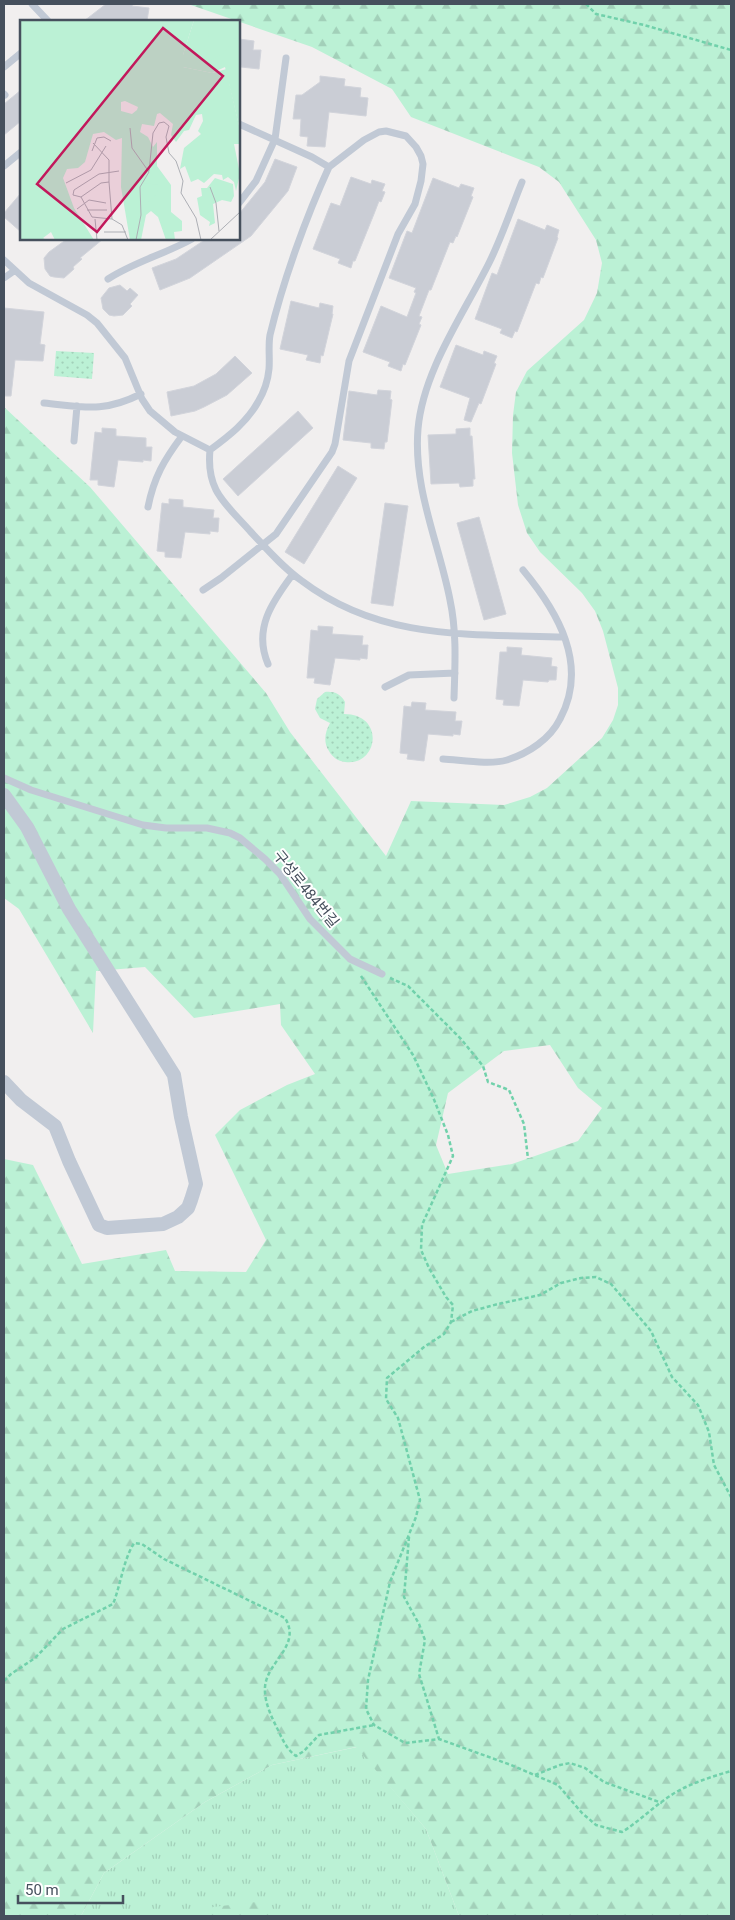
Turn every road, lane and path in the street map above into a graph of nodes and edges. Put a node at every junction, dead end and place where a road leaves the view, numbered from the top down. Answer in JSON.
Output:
{"nodes":[{"id":1,"x":32,"y":4,"type":"edge"},
{"id":2,"x":586,"y":4,"type":"edge"},
{"id":3,"x":47,"y":20,"type":"edge"},
{"id":4,"x":731,"y":50,"type":"edge"},
{"id":5,"x":20,"y":54,"type":"edge"},
{"id":6,"x":286,"y":58,"type":"dead end"},
{"id":7,"x":4,"y":67,"type":"edge"},
{"id":8,"x":240,"y":124,"type":"edge"},
{"id":9,"x":275,"y":140,"type":"junction"},
{"id":10,"x":20,"y":153,"type":"edge"},
{"id":11,"x":4,"y":166,"type":"edge"},
{"id":12,"x":329,"y":166,"type":"junction"},
{"id":13,"x":522,"y":182,"type":"dead end"},
{"id":14,"x":240,"y":202,"type":"edge"},
{"id":15,"x":190,"y":240,"type":"edge"},
{"id":16,"x":4,"y":260,"type":"edge"},
{"id":17,"x":14,"y":271,"type":"junction"},
{"id":18,"x":4,"y":278,"type":"edge"},
{"id":19,"x":108,"y":278,"type":"dead end"},
{"id":20,"x":140,"y":394,"type":"junction"},
{"id":21,"x":44,"y":403,"type":"dead end"},
{"id":22,"x":76,"y":406,"type":"junction"},
{"id":23,"x":182,"y":436,"type":"junction"},
{"id":24,"x":74,"y":441,"type":"dead end"},
{"id":25,"x":210,"y":450,"type":"junction"},
{"id":26,"x":148,"y":506,"type":"dead end"},
{"id":27,"x":264,"y":545,"type":"junction"},
{"id":28,"x":523,"y":570,"type":"dead end"},
{"id":29,"x":293,"y":574,"type":"junction"},
{"id":30,"x":203,"y":590,"type":"dead end"},
{"id":31,"x":456,"y":633,"type":"junction"},
{"id":32,"x":564,"y":637,"type":"junction"},
{"id":33,"x":268,"y":664,"type":"dead end"},
{"id":34,"x":455,"y":673,"type":"junction"},
{"id":35,"x":385,"y":687,"type":"dead end"},
{"id":36,"x":454,"y":698,"type":"dead end"},
{"id":37,"x":443,"y":759,"type":"dead end"},
{"id":38,"x":4,"y":778,"type":"edge"},
{"id":39,"x":4,"y":795,"type":"edge"},
{"id":40,"x":350,"y":959,"type":"junction"},
{"id":41,"x":382,"y":974,"type":"joint"},
{"id":42,"x":4,"y":1082,"type":"edge"},
{"id":43,"x":528,"y":1158,"type":"dead end"},
{"id":44,"x":451,"y":1322,"type":"junction"},
{"id":45,"x":731,"y":1497,"type":"edge"},
{"id":46,"x":409,"y":1534,"type":"junction"},
{"id":47,"x":4,"y":1681,"type":"edge"},
{"id":48,"x":374,"y":1725,"type":"junction"},
{"id":49,"x":439,"y":1739,"type":"junction"},
{"id":50,"x":731,"y":1771,"type":"edge"},
{"id":51,"x":535,"y":1775,"type":"junction"},
{"id":52,"x":662,"y":1802,"type":"junction"}],
"edges":[{"from":1,"to":3,"type":"lane"},
{"from":2,"to":4,"type":"path"},
{"from":5,"to":7,"type":"lane"},
{"from":6,"to":9,"type":"lane"},
{"from":8,"to":9,"type":"lane"},
{"from":9,"to":12,"type":"lane"},
{"from":9,"to":14,"type":"lane"},
{"from":10,"to":11,"type":"lane"},
{"from":12,"to":25,"type":"lane"},
{"from":12,"to":27,"type":"lane"},
{"from":13,"to":31,"type":"lane"},
{"from":15,"to":19,"type":"lane"},
{"from":16,"to":17,"type":"lane"},
{"from":17,"to":18,"type":"lane"},
{"from":17,"to":20,"type":"lane"},
{"from":20,"to":22,"type":"lane"},
{"from":20,"to":23,"type":"lane"},
{"from":21,"to":22,"type":"lane"},
{"from":22,"to":24,"type":"lane"},
{"from":23,"to":25,"type":"lane"},
{"from":23,"to":26,"type":"lane"},
{"from":25,"to":27,"type":"lane"},
{"from":27,"to":29,"type":"lane"},
{"from":27,"to":30,"type":"lane"},
{"from":28,"to":32,"type":"lane"},
{"from":29,"to":31,"type":"lane"},
{"from":29,"to":33,"type":"lane"},
{"from":31,"to":32,"type":"lane"},
{"from":31,"to":34,"type":"lane"},
{"from":32,"to":37,"type":"lane"},
{"from":34,"to":35,"type":"lane"},
{"from":34,"to":36,"type":"lane"},
{"from":38,"to":40,"type":"lane","name":"구성로484번길"},
{"from":39,"to":42,"type":"street"},
{"from":40,"to":41,"type":"lane","name":"구성로484번길"},
{"from":40,"to":44,"type":"path"},
{"from":41,"to":43,"type":"path"},
{"from":44,"to":45,"type":"path"},
{"from":44,"to":46,"type":"path"},
{"from":46,"to":48,"type":"path"},
{"from":46,"to":49,"type":"path"},
{"from":47,"to":48,"type":"path"},
{"from":48,"to":49,"type":"path"},
{"from":49,"to":51,"type":"path"},
{"from":50,"to":52,"type":"path"},
{"from":51,"to":52,"type":"path"},
{"from":51,"to":52,"type":"path"}]}
